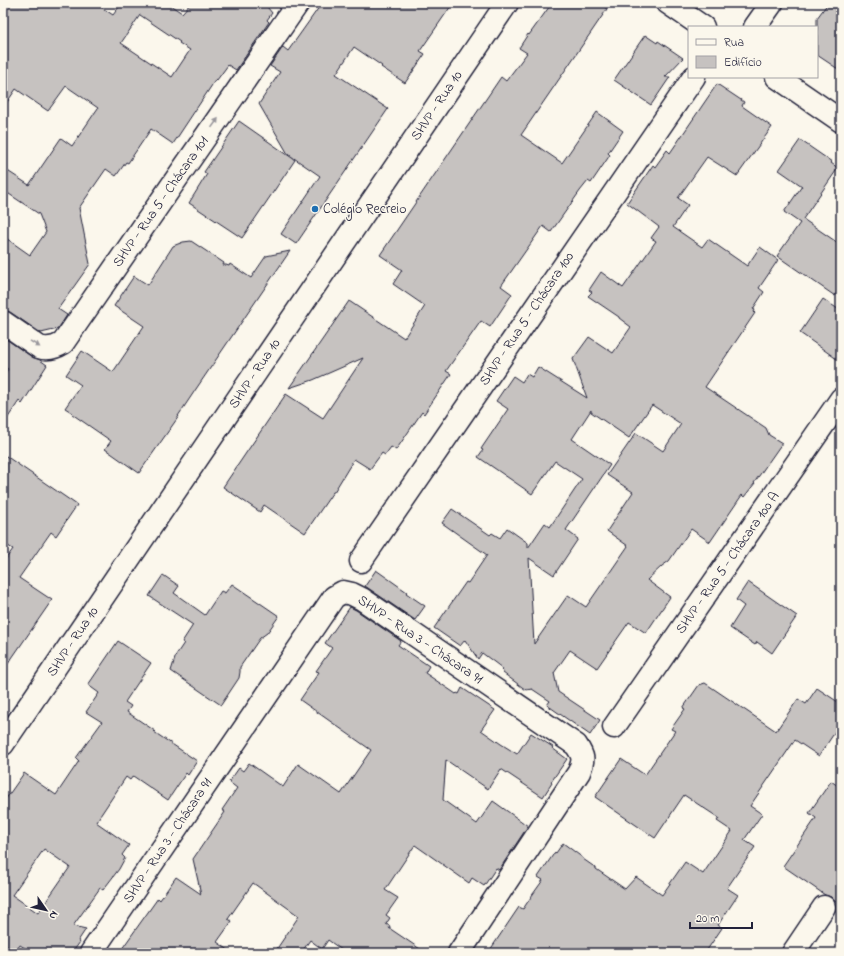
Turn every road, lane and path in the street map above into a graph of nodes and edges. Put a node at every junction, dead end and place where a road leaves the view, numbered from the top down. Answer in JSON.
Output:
{"nodes":[{"id":1,"x":298,"y":3,"type":"edge"},
{"id":2,"x":507,"y":3,"type":"edge"},
{"id":3,"x":668,"y":3,"type":"edge"},
{"id":4,"x":772,"y":3,"type":"edge"},
{"id":5,"x":702,"y":26,"type":"edge"},
{"id":6,"x":756,"y":26,"type":"edge"},
{"id":7,"x":693,"y":78,"type":"edge"},
{"id":8,"x":778,"y":78,"type":"edge"},
{"id":9,"x":841,"y":121,"type":"edge"},
{"id":10,"x":3,"y":322,"type":"edge"},
{"id":11,"x":841,"y":398,"type":"edge"},
{"id":12,"x":361,"y":561,"type":"dead end"},
{"id":13,"x":614,"y":727,"type":"dead end"},
{"id":14,"x":3,"y":744,"type":"edge"},
{"id":15,"x":824,"y":907,"type":"dead end"},
{"id":16,"x":92,"y":953,"type":"edge"},
{"id":17,"x":459,"y":953,"type":"edge"},
{"id":18,"x":793,"y":953,"type":"edge"}],
"edges":[{"from":10,"to":1,"type":"street","name":"SHVP - Rua 5 - Chácara 101","one_way":true},
{"from":2,"to":14,"type":"street","name":"SHVP - Rua 10"},
{"from":3,"to":5,"type":"street"},
{"from":4,"to":6,"type":"street"},
{"from":7,"to":12,"type":"street","name":"SHVP - Rua 5 - Chácara 100"},
{"from":8,"to":9,"type":"street"},
{"from":11,"to":13,"type":"street","name":"SHVP - Rua 5 - Chácara 100 A"},
{"from":15,"to":18,"type":"street"},
{"from":16,"to":17,"type":"street","name":"SHVP - Rua 3 - Chácara 91"}]}
